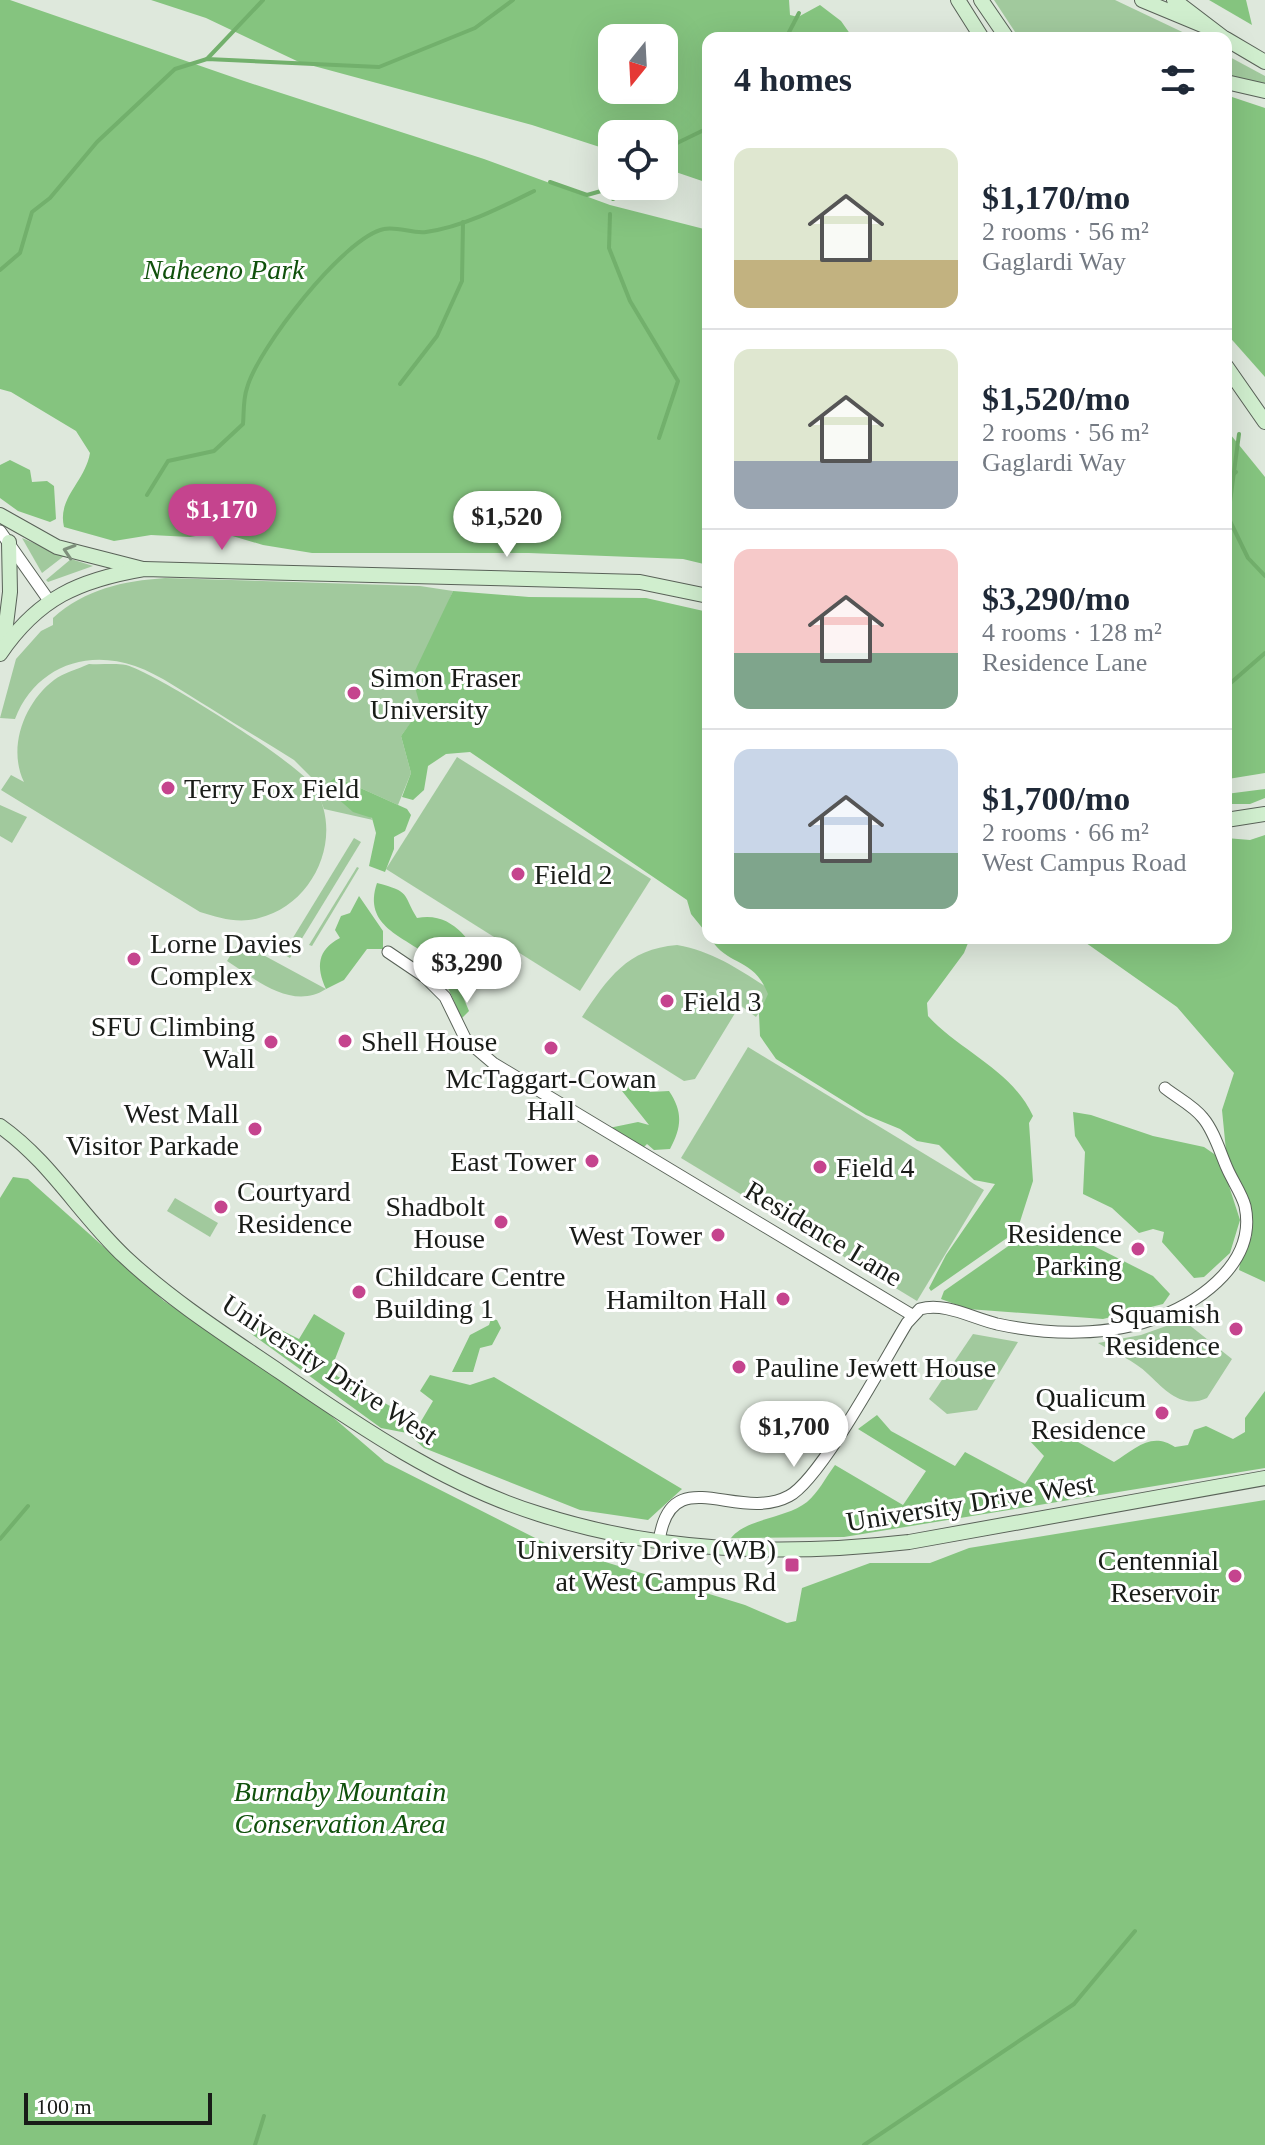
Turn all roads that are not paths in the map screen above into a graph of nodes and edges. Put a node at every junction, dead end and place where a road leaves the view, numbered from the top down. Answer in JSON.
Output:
{"nodes":[{"id":1,"x":958,"y":0,"type":"edge"},
{"id":2,"x":981,"y":0,"type":"edge"},
{"id":3,"x":1142,"y":0,"type":"edge"},
{"id":4,"x":1174,"y":0,"type":"edge"},
{"id":5,"x":1207,"y":27,"type":"junction"},
{"id":6,"x":978,"y":32,"type":"edge"},
{"id":7,"x":1003,"y":32,"type":"edge"},
{"id":8,"x":1215,"y":32,"type":"edge"},
{"id":9,"x":1232,"y":42,"type":"edge"},
{"id":10,"x":1265,"y":62,"type":"edge"},
{"id":11,"x":1232,"y":83,"type":"edge"},
{"id":12,"x":1265,"y":91,"type":"edge"},
{"id":13,"x":1232,"y":375,"type":"edge"},
{"id":14,"x":1265,"y":422,"type":"edge"},
{"id":15,"x":0,"y":515,"type":"edge"},
{"id":16,"x":4,"y":536,"type":"edge"},
{"id":17,"x":144,"y":569,"type":"junction"},
{"id":18,"x":702,"y":594,"type":"edge"},
{"id":19,"x":50,"y":602,"type":"junction"},
{"id":20,"x":2,"y":652,"type":"edge"},
{"id":21,"x":1265,"y":814,"type":"edge"},
{"id":22,"x":1232,"y":819,"type":"edge"},
{"id":23,"x":388,"y":952,"type":"dead end"},
{"id":24,"x":1165,"y":1088,"type":"dead end"},
{"id":25,"x":0,"y":1126,"type":"edge"},
{"id":26,"x":912,"y":1315,"type":"junction"},
{"id":27,"x":1265,"y":1478,"type":"edge"},
{"id":28,"x":659,"y":1542,"type":"junction"}],
"edges":[{"from":1,"to":6,"type":"street"},
{"from":2,"to":7,"type":"street"},
{"from":3,"to":5,"type":"street"},
{"from":4,"to":5,"type":"street"},
{"from":5,"to":8,"type":"street"},
{"from":9,"to":10,"type":"street"},
{"from":11,"to":12,"type":"street"},
{"from":13,"to":14,"type":"street"},
{"from":17,"to":15,"type":"street","one_way":true},
{"from":16,"to":19,"type":"street"},
{"from":16,"to":20,"type":"street"},
{"from":17,"to":18,"type":"street"},
{"from":17,"to":19,"type":"street"},
{"from":19,"to":20,"type":"street"},
{"from":21,"to":22,"type":"street"},
{"from":23,"to":26,"type":"street","name":"Residence Lane"},
{"from":24,"to":26,"type":"street","name":"Residence Lane"},
{"from":25,"to":28,"type":"street","name":"University Drive West"},
{"from":26,"to":28,"type":"street"},
{"from":27,"to":28,"type":"street","name":"University Drive West"}]}
